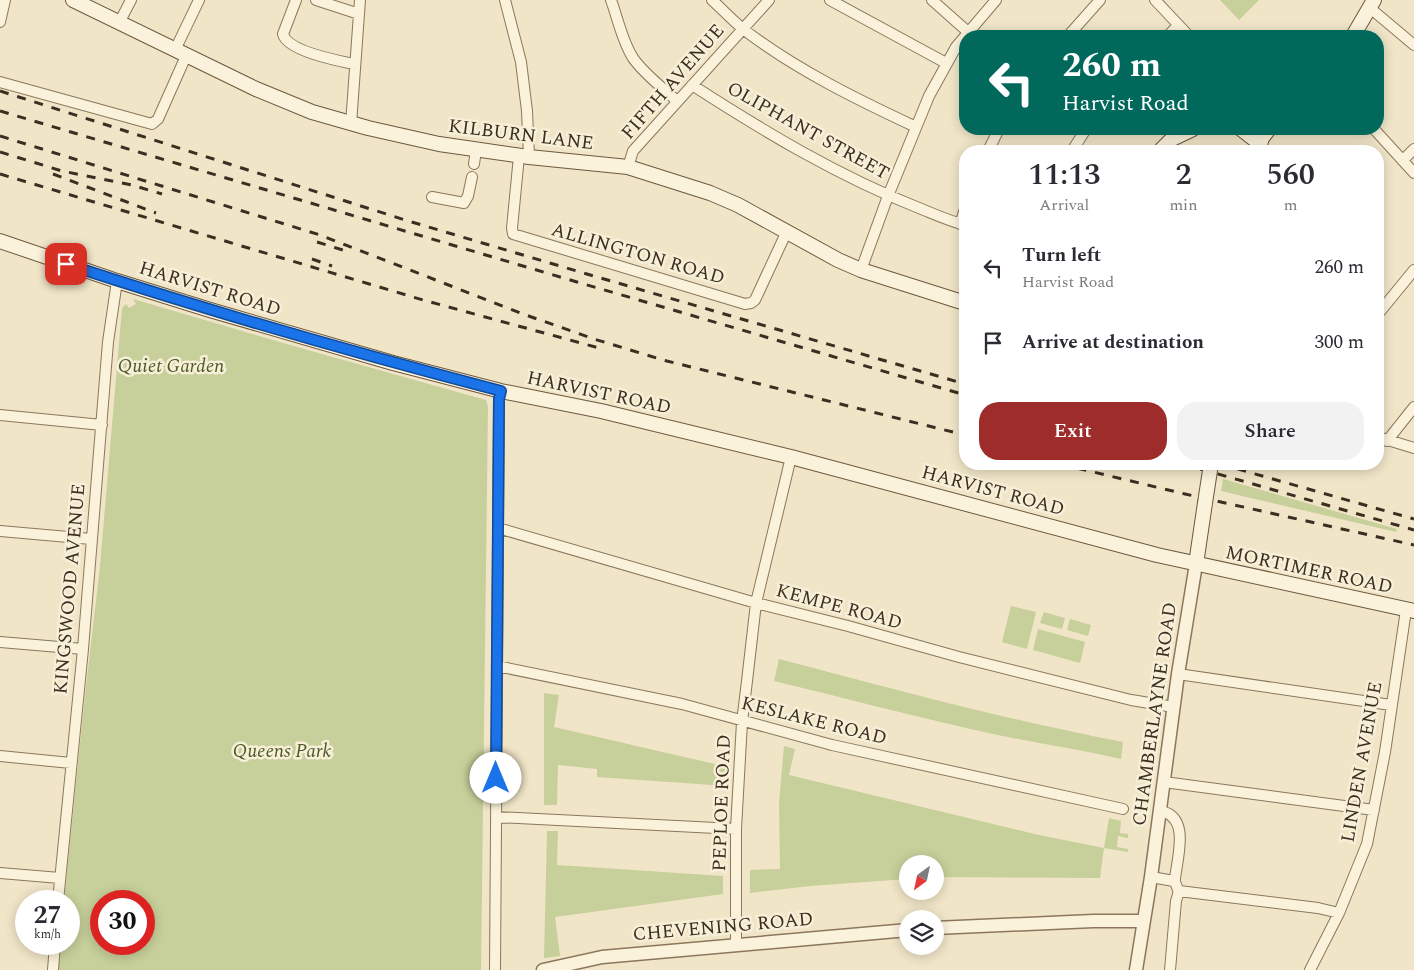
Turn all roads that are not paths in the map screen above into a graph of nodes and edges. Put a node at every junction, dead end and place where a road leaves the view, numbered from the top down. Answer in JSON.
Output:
{"nodes":[{"id":1,"x":5,"y":0,"type":"edge"},
{"id":2,"x":73,"y":0,"type":"edge"},
{"id":3,"x":131,"y":0,"type":"edge"},
{"id":4,"x":199,"y":0,"type":"edge"},
{"id":5,"x":296,"y":0,"type":"edge"},
{"id":6,"x":316,"y":0,"type":"edge"},
{"id":7,"x":360,"y":0,"type":"edge"},
{"id":8,"x":505,"y":0,"type":"edge"},
{"id":9,"x":611,"y":0,"type":"edge"},
{"id":10,"x":712,"y":0,"type":"edge"},
{"id":11,"x":769,"y":0,"type":"edge"},
{"id":12,"x":830,"y":0,"type":"edge"},
{"id":13,"x":932,"y":0,"type":"edge"},
{"id":14,"x":996,"y":0,"type":"edge"},
{"id":15,"x":1100,"y":0,"type":"edge"},
{"id":16,"x":1155,"y":0,"type":"edge"},
{"id":17,"x":1372,"y":4,"type":"edge"},
{"id":18,"x":358,"y":14,"type":"junction"},
{"id":19,"x":0,"y":22,"type":"edge"},
{"id":20,"x":120,"y":23,"type":"junction"},
{"id":21,"x":1178,"y":25,"type":"junction"},
{"id":22,"x":743,"y":29,"type":"junction"},
{"id":23,"x":966,"y":30,"type":"edge"},
{"id":24,"x":970,"y":30,"type":"edge"},
{"id":25,"x":1073,"y":30,"type":"edge"},
{"id":26,"x":1173,"y":30,"type":"edge"},
{"id":27,"x":1183,"y":30,"type":"edge"},
{"id":28,"x":1357,"y":30,"type":"edge"},
{"id":29,"x":959,"y":45,"type":"edge"},
{"id":30,"x":1414,"y":45,"type":"edge"},
{"id":31,"x":180,"y":53,"type":"junction"},
{"id":32,"x":946,"y":63,"type":"junction"},
{"id":33,"x":354,"y":64,"type":"junction"},
{"id":34,"x":0,"y":82,"type":"edge"},
{"id":35,"x":692,"y":85,"type":"junction"},
{"id":36,"x":677,"y":101,"type":"junction"},
{"id":37,"x":351,"y":124,"type":"junction"},
{"id":38,"x":916,"y":127,"type":"junction"},
{"id":39,"x":1180,"y":135,"type":"edge"},
{"id":40,"x":1247,"y":135,"type":"edge"},
{"id":41,"x":1380,"y":135,"type":"edge"},
{"id":42,"x":1166,"y":145,"type":"edge"},
{"id":43,"x":1257,"y":145,"type":"edge"},
{"id":44,"x":1414,"y":149,"type":"edge"},
{"id":45,"x":476,"y":150,"type":"junction"},
{"id":46,"x":524,"y":156,"type":"junction"},
{"id":47,"x":1403,"y":160,"type":"junction"},
{"id":48,"x":474,"y":164,"type":"dead end"},
{"id":49,"x":628,"y":167,"type":"junction"},
{"id":50,"x":1414,"y":173,"type":"edge"},
{"id":51,"x":472,"y":177,"type":"dead end"},
{"id":52,"x":888,"y":196,"type":"junction"},
{"id":53,"x":432,"y":197,"type":"dead end"},
{"id":54,"x":959,"y":224,"type":"edge"},
{"id":55,"x":787,"y":231,"type":"junction"},
{"id":56,"x":0,"y":241,"type":"edge"},
{"id":57,"x":861,"y":270,"type":"junction"},
{"id":58,"x":1414,"y":270,"type":"edge"},
{"id":59,"x":116,"y":281,"type":"junction"},
{"id":60,"x":959,"y":301,"type":"edge"},
{"id":61,"x":1384,"y":307,"type":"edge"},
{"id":62,"x":501,"y":391,"type":"junction"},
{"id":63,"x":1414,"y":407,"type":"edge"},
{"id":64,"x":0,"y":415,"type":"edge"},
{"id":65,"x":102,"y":425,"type":"junction"},
{"id":66,"x":1384,"y":437,"type":"edge"},
{"id":67,"x":1384,"y":440,"type":"edge"},
{"id":68,"x":1414,"y":448,"type":"edge"},
{"id":69,"x":791,"y":457,"type":"junction"},
{"id":70,"x":1210,"y":470,"type":"edge"},
{"id":71,"x":498,"y":528,"type":"junction"},
{"id":72,"x":0,"y":531,"type":"edge"},
{"id":73,"x":91,"y":539,"type":"junction"},
{"id":74,"x":1196,"y":564,"type":"junction"},
{"id":75,"x":756,"y":603,"type":"junction"},
{"id":76,"x":1410,"y":610,"type":"edge"},
{"id":77,"x":0,"y":642,"type":"edge"},
{"id":78,"x":83,"y":650,"type":"junction"},
{"id":79,"x":497,"y":666,"type":"junction"},
{"id":80,"x":1178,"y":674,"type":"junction"},
{"id":81,"x":1391,"y":705,"type":"junction"},
{"id":82,"x":1174,"y":707,"type":"junction"},
{"id":83,"x":742,"y":722,"type":"junction"},
{"id":84,"x":0,"y":756,"type":"edge"},
{"id":85,"x":72,"y":763,"type":"junction"},
{"id":86,"x":1164,"y":782,"type":"junction"},
{"id":87,"x":1123,"y":809,"type":"dead end"},
{"id":88,"x":1374,"y":810,"type":"junction"},
{"id":89,"x":1160,"y":811,"type":"junction"},
{"id":90,"x":496,"y":817,"type":"junction"},
{"id":91,"x":736,"y":829,"type":"junction"},
{"id":92,"x":0,"y":874,"type":"edge"},
{"id":93,"x":1151,"y":877,"type":"junction"},
{"id":94,"x":60,"y":878,"type":"junction"},
{"id":95,"x":1176,"y":886,"type":"junction"},
{"id":96,"x":59,"y":890,"type":"edge"},
{"id":97,"x":1339,"y":913,"type":"junction"},
{"id":98,"x":1143,"y":921,"type":"junction"},
{"id":99,"x":944,"y":928,"type":"edge"},
{"id":100,"x":899,"y":931,"type":"edge"},
{"id":101,"x":736,"y":944,"type":"junction"},
{"id":102,"x":54,"y":955,"type":"edge"},
{"id":103,"x":53,"y":970,"type":"edge"},
{"id":104,"x":495,"y":970,"type":"edge"},
{"id":105,"x":543,"y":970,"type":"edge"},
{"id":106,"x":1136,"y":970,"type":"edge"},
{"id":107,"x":1170,"y":970,"type":"edge"},
{"id":108,"x":1310,"y":970,"type":"edge"}],
"edges":[{"from":1,"to":19,"type":"street"},
{"from":2,"to":20,"type":"main road","name":"KILBURN LANE"},
{"from":3,"to":20,"type":"street"},
{"from":4,"to":31,"type":"street"},
{"from":5,"to":33,"type":"street"},
{"from":6,"to":18,"type":"street"},
{"from":7,"to":18,"type":"street"},
{"from":8,"to":46,"type":"street"},
{"from":9,"to":36,"type":"street"},
{"from":10,"to":22,"type":"street"},
{"from":11,"to":22,"type":"street","name":"FIFTH AVENUE"},
{"from":12,"to":32,"type":"street"},
{"from":13,"to":23,"type":"street"},
{"from":14,"to":24,"type":"street"},
{"from":15,"to":25,"type":"street"},
{"from":16,"to":21,"type":"street"},
{"from":17,"to":28,"type":"main road"},
{"from":17,"to":30,"type":"street"},
{"from":18,"to":33,"type":"street"},
{"from":20,"to":31,"type":"main road","name":"KILBURN LANE"},
{"from":21,"to":26,"type":"street"},
{"from":21,"to":27,"type":"street"},
{"from":22,"to":35,"type":"street","name":"FIFTH AVENUE"},
{"from":22,"to":38,"type":"street"},
{"from":29,"to":32,"type":"street"},
{"from":31,"to":34,"type":"street"},
{"from":31,"to":37,"type":"main road","name":"KILBURN LANE"},
{"from":32,"to":38,"type":"street"},
{"from":33,"to":37,"type":"street"},
{"from":35,"to":36,"type":"street","name":"FIFTH AVENUE"},
{"from":35,"to":52,"type":"street","name":"OLIPHANT STREET"},
{"from":36,"to":49,"type":"street","name":"FIFTH AVENUE"},
{"from":37,"to":45,"type":"main road","name":"KILBURN LANE"},
{"from":38,"to":52,"type":"street"},
{"from":39,"to":42,"type":"main road"},
{"from":40,"to":43,"type":"main road"},
{"from":41,"to":47,"type":"street"},
{"from":44,"to":47,"type":"street"},
{"from":45,"to":46,"type":"main road","name":"KILBURN LANE"},
{"from":45,"to":48,"type":"street"},
{"from":46,"to":49,"type":"main road","name":"KILBURN LANE"},
{"from":46,"to":55,"type":"street","name":"ALLINGTON ROAD"},
{"from":47,"to":50,"type":"street"},
{"from":49,"to":55,"type":"main road","name":"KILBURN LANE"},
{"from":51,"to":53,"type":"street"},
{"from":52,"to":54,"type":"street","name":"OLIPHANT STREET"},
{"from":52,"to":57,"type":"street"},
{"from":55,"to":57,"type":"main road","name":"KILBURN LANE"},
{"from":56,"to":59,"type":"main road","name":"HARVIST ROAD"},
{"from":57,"to":60,"type":"main road","name":"KILBURN LANE"},
{"from":58,"to":61,"type":"street"},
{"from":59,"to":62,"type":"main road","name":"HARVIST ROAD"},
{"from":59,"to":65,"type":"street","name":"KINGSWOOD AVENUE"},
{"from":62,"to":69,"type":"main road","name":"HARVIST ROAD"},
{"from":62,"to":71,"type":"street"},
{"from":63,"to":66,"type":"street"},
{"from":64,"to":65,"type":"street"},
{"from":65,"to":73,"type":"street","name":"KINGSWOOD AVENUE"},
{"from":67,"to":68,"type":"street"},
{"from":69,"to":74,"type":"main road","name":"HARVIST ROAD"},
{"from":69,"to":75,"type":"street","name":"PEPLOE ROAD"},
{"from":70,"to":74,"type":"main road","name":"CHAMBERLAYNE ROAD","bridge":true},
{"from":71,"to":75,"type":"street","name":"KEMPE ROAD"},
{"from":71,"to":79,"type":"street"},
{"from":72,"to":73,"type":"street"},
{"from":73,"to":78,"type":"street","name":"KINGSWOOD AVENUE"},
{"from":74,"to":76,"type":"main road","name":"MORTIMER ROAD"},
{"from":74,"to":80,"type":"street","name":"CHAMBERLAYNE ROAD"},
{"from":75,"to":82,"type":"street","name":"KEMPE ROAD"},
{"from":75,"to":83,"type":"street","name":"PEPLOE ROAD"},
{"from":76,"to":81,"type":"street","name":"LINDEN AVENUE"},
{"from":77,"to":78,"type":"street"},
{"from":78,"to":85,"type":"street","name":"KINGSWOOD AVENUE"},
{"from":79,"to":83,"type":"street","name":"KESLAKE ROAD"},
{"from":79,"to":90,"type":"street"},
{"from":80,"to":81,"type":"street"},
{"from":80,"to":82,"type":"street","name":"CHAMBERLAYNE ROAD"},
{"from":81,"to":88,"type":"street","name":"LINDEN AVENUE"},
{"from":82,"to":86,"type":"street","name":"CHAMBERLAYNE ROAD"},
{"from":83,"to":87,"type":"street","name":"KESLAKE ROAD"},
{"from":83,"to":91,"type":"street","name":"PEPLOE ROAD"},
{"from":84,"to":85,"type":"street"},
{"from":85,"to":94,"type":"street","name":"KINGSWOOD AVENUE"},
{"from":86,"to":88,"type":"street"},
{"from":86,"to":89,"type":"street","name":"CHAMBERLAYNE ROAD"},
{"from":88,"to":97,"type":"street","name":"LINDEN AVENUE"},
{"from":89,"to":93,"type":"street","name":"CHAMBERLAYNE ROAD"},
{"from":89,"to":95,"type":"street"},
{"from":90,"to":91,"type":"street"},
{"from":90,"to":104,"type":"street"},
{"from":91,"to":101,"type":"street","name":"PEPLOE ROAD"},
{"from":92,"to":94,"type":"street"},
{"from":93,"to":95,"type":"street"},
{"from":93,"to":98,"type":"street","name":"CHAMBERLAYNE ROAD"},
{"from":94,"to":96,"type":"street","name":"KINGSWOOD AVENUE"},
{"from":95,"to":97,"type":"street"},
{"from":95,"to":107,"type":"street"},
{"from":97,"to":108,"type":"street","name":"LINDEN AVENUE"},
{"from":98,"to":99,"type":"street"},
{"from":98,"to":106,"type":"street","name":"CHAMBERLAYNE ROAD"},
{"from":100,"to":101,"type":"street","name":"CHEVENING ROAD"},
{"from":101,"to":105,"type":"street","name":"CHEVENING ROAD"},
{"from":102,"to":103,"type":"street"}]}
